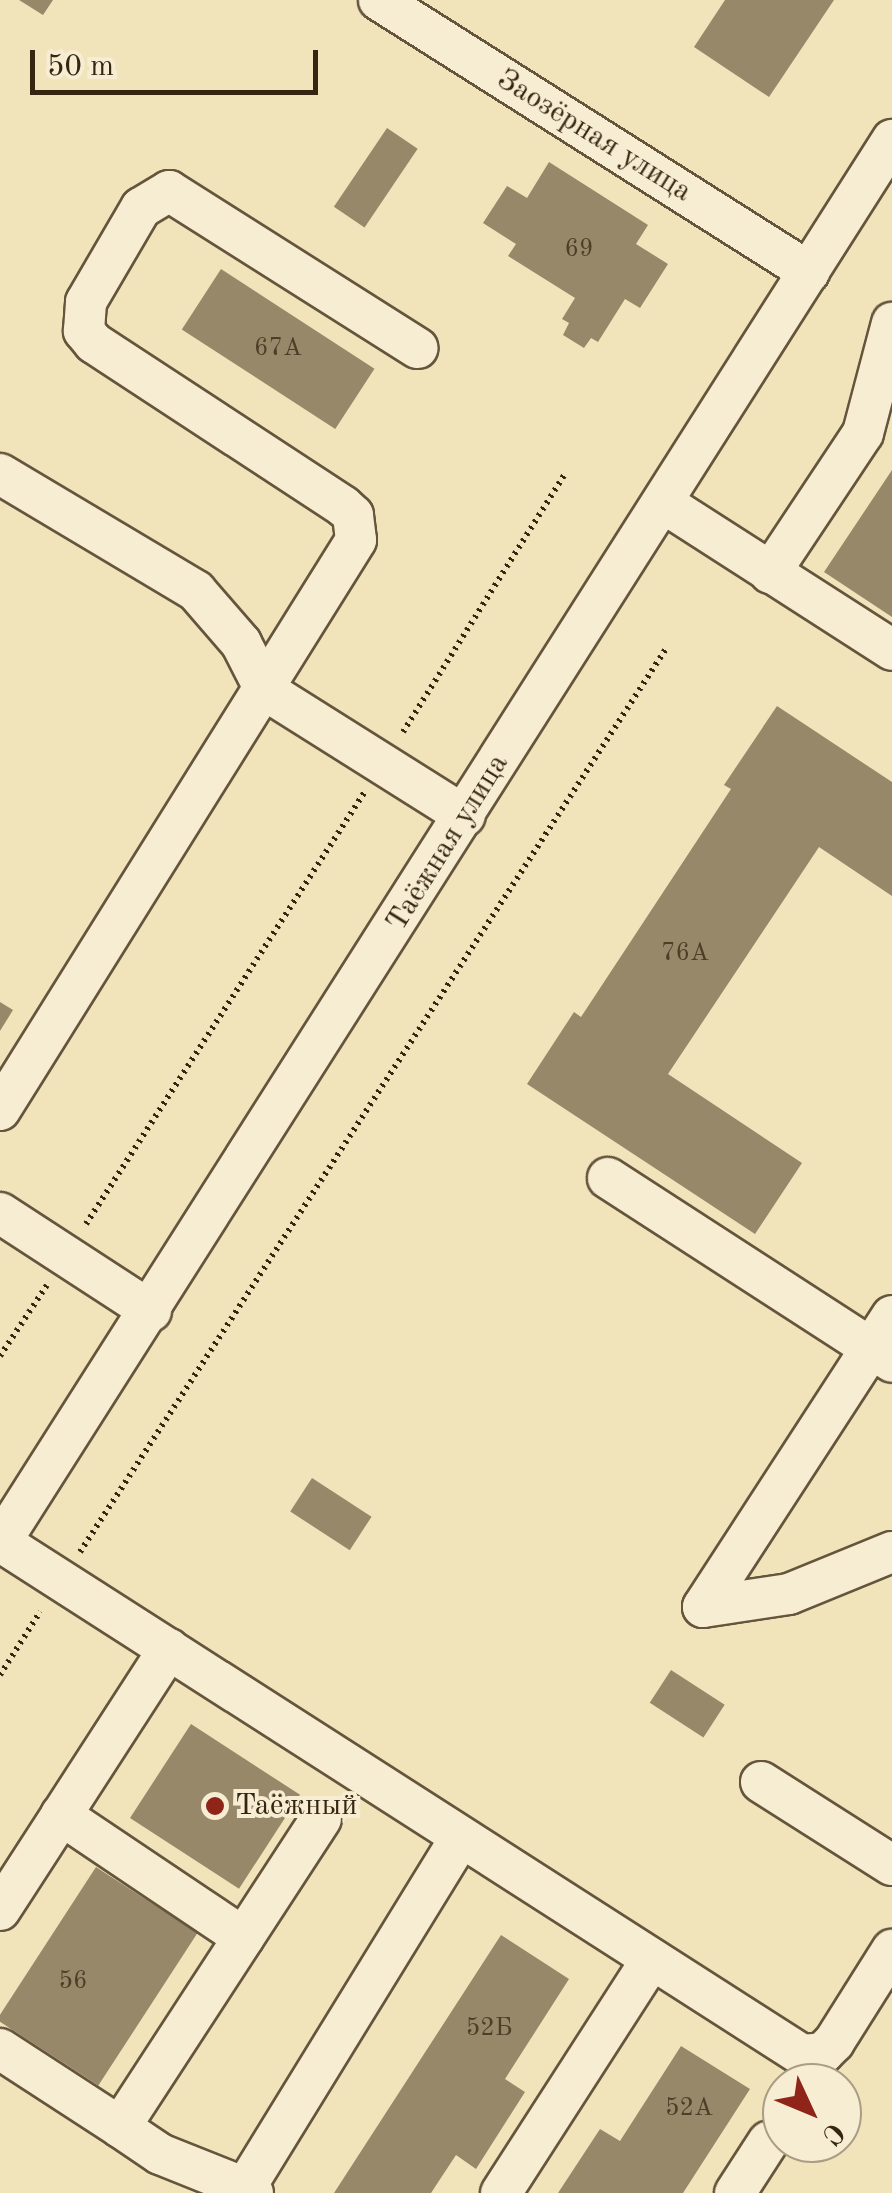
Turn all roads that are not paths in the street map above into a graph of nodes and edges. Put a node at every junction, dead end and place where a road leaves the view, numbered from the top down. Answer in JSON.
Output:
{"nodes":[{"id":1,"x":379,"y":0,"type":"edge"},
{"id":2,"x":892,"y":140,"type":"edge"},
{"id":3,"x":809,"y":272,"type":"junction"},
{"id":4,"x":892,"y":323,"type":"edge"},
{"id":5,"x":417,"y":348,"type":"dead end"},
{"id":6,"x":0,"y":474,"type":"edge"},
{"id":7,"x":665,"y":504,"type":"junction"},
{"id":8,"x":770,"y":572,"type":"junction"},
{"id":9,"x":892,"y":650,"type":"edge"},
{"id":10,"x":264,"y":690,"type":"junction"},
{"id":11,"x":465,"y":816,"type":"junction"},
{"id":12,"x":0,"y":1110,"type":"edge"},
{"id":13,"x":608,"y":1178,"type":"dead end"},
{"id":14,"x":0,"y":1214,"type":"edge"},
{"id":15,"x":151,"y":1311,"type":"junction"},
{"id":16,"x":886,"y":1343,"type":"edge"},
{"id":17,"x":0,"y":1542,"type":"edge"},
{"id":18,"x":892,"y":1552,"type":"edge"},
{"id":19,"x":169,"y":1649,"type":"junction"},
{"id":20,"x":761,"y":1782,"type":"dead end"},
{"id":21,"x":60,"y":1816,"type":"junction"},
{"id":22,"x":321,"y":1819,"type":"dead end"},
{"id":23,"x":460,"y":1837,"type":"junction"},
{"id":24,"x":892,"y":1864,"type":"edge"},
{"id":25,"x":0,"y":1910,"type":"edge"},
{"id":26,"x":244,"y":1938,"type":"junction"},
{"id":27,"x":892,"y":1950,"type":"edge"},
{"id":28,"x":652,"y":1959,"type":"junction"},
{"id":29,"x":0,"y":2050,"type":"edge"},
{"id":30,"x":120,"y":2127,"type":"junction"},
{"id":31,"x":762,"y":2152,"type":"edge"},
{"id":32,"x":249,"y":2191,"type":"edge"},
{"id":33,"x":501,"y":2193,"type":"edge"},
{"id":34,"x":736,"y":2193,"type":"edge"}],
"edges":[{"from":1,"to":3,"type":"street","name":"Заозёрная улица"},
{"from":2,"to":3,"type":"street","name":"Таёжная улица"},
{"from":3,"to":7,"type":"street","name":"Таёжная улица"},
{"from":4,"to":8,"type":"street"},
{"from":5,"to":10,"type":"street"},
{"from":6,"to":10,"type":"street"},
{"from":7,"to":8,"type":"street"},
{"from":7,"to":11,"type":"street","name":"Таёжная улица"},
{"from":8,"to":9,"type":"street"},
{"from":10,"to":11,"type":"street"},
{"from":10,"to":12,"type":"street"},
{"from":11,"to":15,"type":"street","name":"Таёжная улица"},
{"from":13,"to":16,"type":"street"},
{"from":14,"to":15,"type":"street"},
{"from":15,"to":17,"type":"street","name":"Таёжная улица"},
{"from":16,"to":18,"type":"street"},
{"from":17,"to":19,"type":"street"},
{"from":19,"to":21,"type":"street"},
{"from":19,"to":23,"type":"street"},
{"from":20,"to":24,"type":"street"},
{"from":21,"to":25,"type":"street"},
{"from":21,"to":26,"type":"street"},
{"from":22,"to":26,"type":"street"},
{"from":23,"to":28,"type":"street"},
{"from":23,"to":32,"type":"street"},
{"from":26,"to":30,"type":"street"},
{"from":27,"to":28,"type":"street"},
{"from":28,"to":33,"type":"street"},
{"from":29,"to":30,"type":"street"},
{"from":30,"to":32,"type":"street"},
{"from":31,"to":34,"type":"street"}]}
